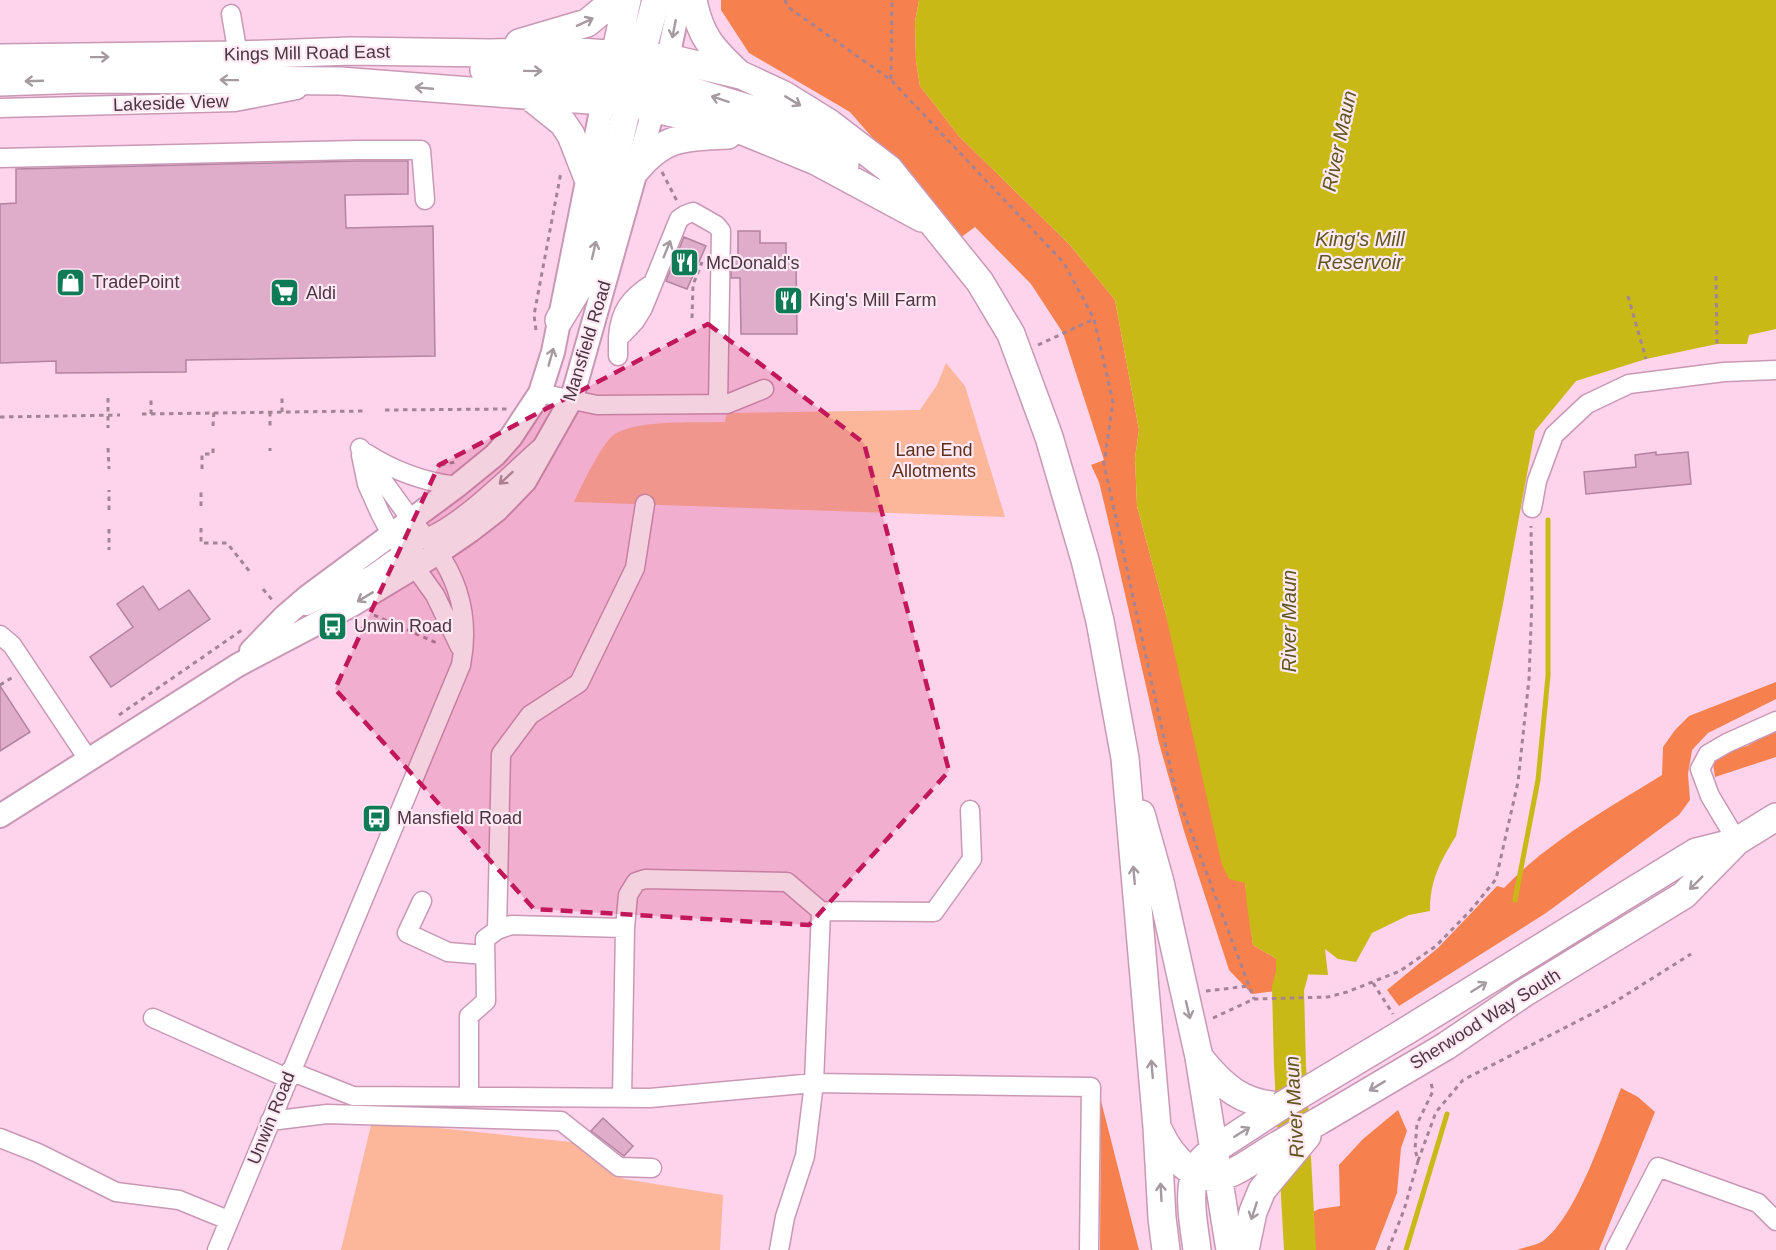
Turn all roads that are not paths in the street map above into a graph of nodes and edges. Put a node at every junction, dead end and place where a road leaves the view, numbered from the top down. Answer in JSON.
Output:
{"nodes":[{"id":1,"x":615,"y":0,"type":"edge"},
{"id":2,"x":627,"y":0,"type":"edge"},
{"id":3,"x":656,"y":0,"type":"edge"},
{"id":4,"x":681,"y":0,"type":"edge"},
{"id":5,"x":693,"y":0,"type":"edge"},
{"id":6,"x":231,"y":14,"type":"dead end"},
{"id":7,"x":351,"y":51,"type":"junction"},
{"id":8,"x":490,"y":53,"type":"junction"},
{"id":9,"x":238,"y":55,"type":"junction"},
{"id":10,"x":0,"y":58,"type":"edge"},
{"id":11,"x":741,"y":75,"type":"junction"},
{"id":12,"x":635,"y":80,"type":"junction"},
{"id":13,"x":340,"y":81,"type":"junction"},
{"id":14,"x":0,"y":82,"type":"edge"},
{"id":15,"x":527,"y":94,"type":"junction"},
{"id":16,"x":0,"y":108,"type":"edge"},
{"id":17,"x":750,"y":134,"type":"junction"},
{"id":18,"x":0,"y":158,"type":"edge"},
{"id":19,"x":649,"y":169,"type":"junction"},
{"id":20,"x":587,"y":176,"type":"junction"},
{"id":21,"x":869,"y":190,"type":"junction"},
{"id":22,"x":425,"y":200,"type":"dead end"},
{"id":23,"x":930,"y":222,"type":"junction"},
{"id":24,"x":559,"y":320,"type":"junction"},
{"id":25,"x":618,"y":347,"type":"dead end"},
{"id":26,"x":1776,"y":370,"type":"edge"},
{"id":27,"x":764,"y":389,"type":"dead end"},
{"id":28,"x":540,"y":393,"type":"junction"},
{"id":29,"x":572,"y":398,"type":"junction"},
{"id":30,"x":718,"y":404,"type":"junction"},
{"id":31,"x":360,"y":448,"type":"junction"},
{"id":32,"x":458,"y":486,"type":"junction"},
{"id":33,"x":645,"y":504,"type":"dead end"},
{"id":34,"x":1532,"y":508,"type":"road end"},
{"id":35,"x":411,"y":519,"type":"junction"},
{"id":36,"x":433,"y":546,"type":"junction"},
{"id":37,"x":404,"y":551,"type":"junction"},
{"id":38,"x":0,"y":635,"type":"edge"},
{"id":39,"x":463,"y":655,"type":"junction"},
{"id":40,"x":238,"y":665,"type":"junction"},
{"id":41,"x":1776,"y":721,"type":"edge"},
{"id":42,"x":1125,"y":758,"type":"junction"},
{"id":43,"x":88,"y":759,"type":"junction"},
{"id":44,"x":970,"y":810,"type":"dead end"},
{"id":45,"x":0,"y":816,"type":"edge"},
{"id":46,"x":1776,"y":817,"type":"edge"},
{"id":47,"x":1737,"y":842,"type":"junction"},
{"id":48,"x":422,"y":901,"type":"dead end"},
{"id":49,"x":821,"y":911,"type":"junction"},
{"id":50,"x":625,"y":928,"type":"junction"},
{"id":51,"x":497,"y":930,"type":"junction"},
{"id":52,"x":485,"y":956,"type":"junction"},
{"id":53,"x":153,"y":1018,"type":"dead end"},
{"id":54,"x":1199,"y":1057,"type":"junction"},
{"id":55,"x":289,"y":1074,"type":"junction"},
{"id":56,"x":814,"y":1083,"type":"junction"},
{"id":57,"x":469,"y":1097,"type":"junction"},
{"id":58,"x":622,"y":1098,"type":"junction"},
{"id":59,"x":1273,"y":1108,"type":"junction"},
{"id":60,"x":270,"y":1121,"type":"junction"},
{"id":61,"x":1157,"y":1127,"type":"junction"},
{"id":62,"x":0,"y":1138,"type":"edge"},
{"id":63,"x":1215,"y":1149,"type":"junction"},
{"id":64,"x":1272,"y":1163,"type":"junction"},
{"id":65,"x":652,"y":1168,"type":"dead end"},
{"id":66,"x":1207,"y":1175,"type":"junction"},
{"id":67,"x":228,"y":1220,"type":"junction"},
{"id":68,"x":1776,"y":1221,"type":"edge"},
{"id":69,"x":217,"y":1250,"type":"edge"},
{"id":70,"x":779,"y":1250,"type":"edge"},
{"id":71,"x":1089,"y":1250,"type":"edge"},
{"id":72,"x":1166,"y":1250,"type":"edge"},
{"id":73,"x":1197,"y":1250,"type":"edge"},
{"id":74,"x":1230,"y":1250,"type":"edge"},
{"id":75,"x":1245,"y":1250,"type":"edge"},
{"id":76,"x":1615,"y":1250,"type":"edge"}],
"edges":[{"from":8,"to":1,"type":"highway","one_way":true},
{"from":2,"to":12,"type":"highway","name":"Mansfield Road"},
{"from":3,"to":12,"type":"highway"},
{"from":4,"to":12,"type":"main road","name":"Mansfield Road","one_way":true},
{"from":5,"to":11,"type":"highway"},
{"from":6,"to":9,"type":"street"},
{"from":7,"to":8,"type":"highway","name":"Kings Mill Road East"},
{"from":7,"to":9,"type":"highway","name":"Kings Mill Road East"},
{"from":7,"to":12,"type":"highway","one_way":true},
{"from":8,"to":12,"type":"highway","name":"Kings Mill Road East"},
{"from":10,"to":9,"type":"highway","name":"Kings Mill Road East","one_way":true},
{"from":11,"to":12,"type":"highway"},
{"from":11,"to":23,"type":"highway","one_way":true},
{"from":12,"to":15,"type":"highway","name":"Kings Mill Road East"},
{"from":12,"to":17,"type":"highway"},
{"from":12,"to":19,"type":"main road","name":"Mansfield Road"},
{"from":12,"to":20,"type":"main road","name":"Mansfield Road"},
{"from":21,"to":12,"type":"highway","one_way":true},
{"from":24,"to":12,"type":"highway","one_way":true},
{"from":13,"to":14,"type":"highway","name":"Kings Mill Road East","one_way":true},
{"from":15,"to":13,"type":"highway","name":"Kings Mill Road East","one_way":true},
{"from":13,"to":16,"type":"street","name":"Lakeside View"},
{"from":15,"to":20,"type":"highway"},
{"from":17,"to":19,"type":"highway"},
{"from":17,"to":21,"type":"highway"},
{"from":18,"to":22,"type":"street"},
{"from":19,"to":29,"type":"main road","name":"Mansfield Road"},
{"from":20,"to":24,"type":"main road","name":"Mansfield Road"},
{"from":21,"to":23,"type":"highway"},
{"from":23,"to":42,"type":"highway"},
{"from":28,"to":24,"type":"main road","name":"Mansfield Road","one_way":true},
{"from":25,"to":30,"type":"street","one_way":true},
{"from":26,"to":34,"type":"street"},
{"from":27,"to":30,"type":"street"},
{"from":28,"to":29,"type":"street"},
{"from":28,"to":32,"type":"main road","name":"Mansfield Road"},
{"from":29,"to":30,"type":"street"},
{"from":29,"to":36,"type":"main road","name":"Mansfield Road","one_way":true},
{"from":31,"to":32,"type":"street"},
{"from":31,"to":35,"type":"street","name":"Unwin Road"},
{"from":31,"to":37,"type":"street"},
{"from":32,"to":35,"type":"main road","name":"Mansfield Road"},
{"from":33,"to":51,"type":"street"},
{"from":35,"to":36,"type":"street","name":"Unwin Road"},
{"from":35,"to":37,"type":"main road","name":"Mansfield Road"},
{"from":36,"to":37,"type":"main road","name":"Mansfield Road"},
{"from":36,"to":37,"type":"street"},
{"from":36,"to":39,"type":"street","name":"Unwin Road"},
{"from":37,"to":39,"type":"street"},
{"from":37,"to":40,"type":"main road","name":"Mansfield Road","one_way":true},
{"from":37,"to":40,"type":"main road","name":"Mansfield Road"},
{"from":38,"to":43,"type":"street"},
{"from":39,"to":55,"type":"street","name":"Unwin Road"},
{"from":40,"to":43,"type":"main road","name":"Mansfield Road"},
{"from":41,"to":47,"type":"street"},
{"from":42,"to":54,"type":"highway","one_way":true},
{"from":61,"to":42,"type":"highway","one_way":true},
{"from":43,"to":45,"type":"main road","name":"Mansfield Road"},
{"from":44,"to":49,"type":"street"},
{"from":46,"to":47,"type":"highway","name":"Sherwood Way South"},
{"from":59,"to":47,"type":"highway","name":"Sherwood Way South","one_way":true,"bridge":true},
{"from":47,"to":64,"type":"highway","name":"Sherwood Way South","one_way":true,"bridge":true},
{"from":48,"to":52,"type":"street"},
{"from":49,"to":50,"type":"street"},
{"from":49,"to":56,"type":"street"},
{"from":50,"to":51,"type":"street"},
{"from":50,"to":58,"type":"street"},
{"from":51,"to":52,"type":"street"},
{"from":52,"to":57,"type":"street"},
{"from":53,"to":55,"type":"street"},
{"from":54,"to":59,"type":"highway"},
{"from":54,"to":63,"type":"highway"},
{"from":55,"to":57,"type":"street"},
{"from":55,"to":60,"type":"street","name":"Unwin Road"},
{"from":56,"to":58,"type":"street"},
{"from":56,"to":70,"type":"street"},
{"from":56,"to":71,"type":"street"},
{"from":57,"to":58,"type":"street"},
{"from":63,"to":59,"type":"highway","name":"Sherwood Way South","one_way":true},
{"from":60,"to":65,"type":"street"},
{"from":60,"to":67,"type":"street","name":"Unwin Road"},
{"from":61,"to":66,"type":"highway"},
{"from":72,"to":61,"type":"highway","one_way":true},
{"from":62,"to":67,"type":"street"},
{"from":63,"to":66,"type":"highway","name":"Sherwood Way South"},
{"from":64,"to":66,"type":"highway"},
{"from":64,"to":75,"type":"highway","one_way":true},
{"from":66,"to":73,"type":"highway"},
{"from":66,"to":74,"type":"highway"},
{"from":67,"to":69,"type":"street","name":"Unwin Road"},
{"from":68,"to":76,"type":"street"}]}
